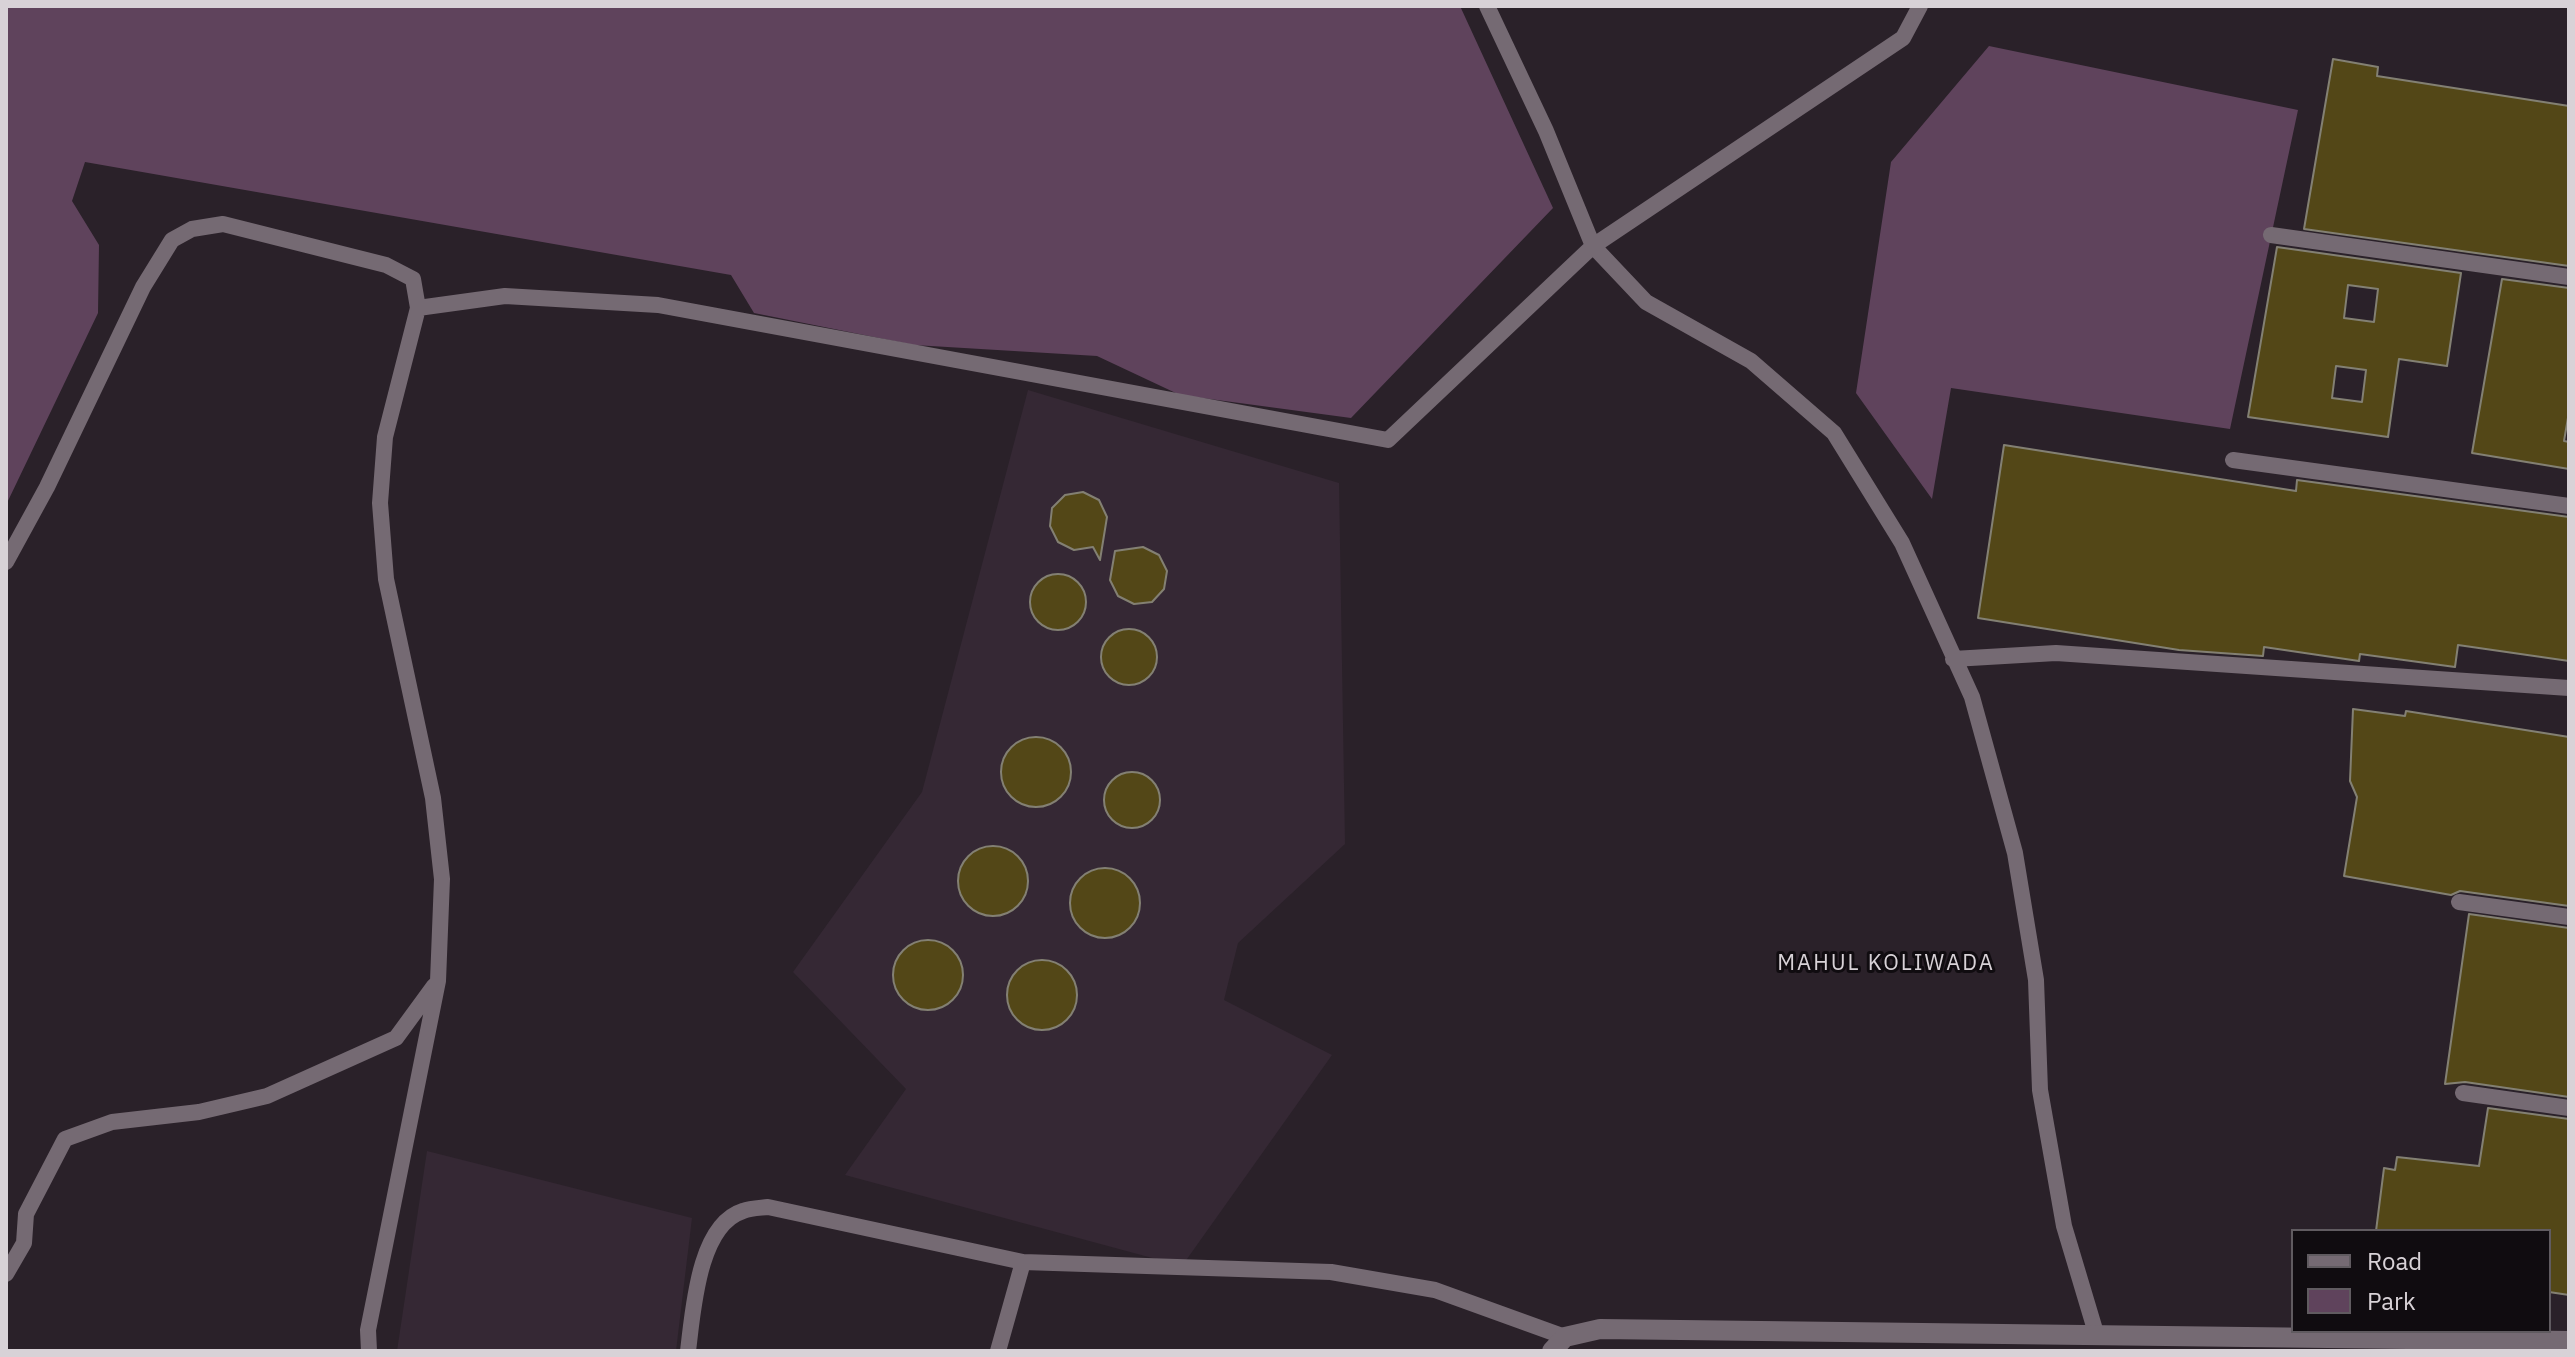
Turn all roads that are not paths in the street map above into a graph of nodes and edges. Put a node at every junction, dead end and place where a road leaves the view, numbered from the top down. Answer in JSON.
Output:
{"nodes":[{"id":1,"x":1487,"y":6,"type":"edge"},
{"id":2,"x":1920,"y":6,"type":"edge"},
{"id":3,"x":2271,"y":235,"type":"dead end"},
{"id":4,"x":1593,"y":246,"type":"junction"},
{"id":5,"x":2569,"y":277,"type":"edge"},
{"id":6,"x":418,"y":308,"type":"junction"},
{"id":7,"x":2233,"y":460,"type":"dead end"},
{"id":8,"x":2569,"y":506,"type":"edge"},
{"id":9,"x":6,"y":562,"type":"edge"},
{"id":10,"x":1953,"y":659,"type":"junction"},
{"id":11,"x":2569,"y":688,"type":"edge"},
{"id":12,"x":2459,"y":902,"type":"dead end"},
{"id":13,"x":2569,"y":917,"type":"edge"},
{"id":14,"x":438,"y":981,"type":"junction"},
{"id":15,"x":2463,"y":1093,"type":"dead end"},
{"id":16,"x":2569,"y":1108,"type":"edge"},
{"id":17,"x":1023,"y":1262,"type":"junction"},
{"id":18,"x":6,"y":1274,"type":"edge"},
{"id":19,"x":2096,"y":1333,"type":"junction"},
{"id":20,"x":2569,"y":1341,"type":"edge"},
{"id":21,"x":1558,"y":1344,"type":"edge"},
{"id":22,"x":369,"y":1351,"type":"edge"},
{"id":23,"x":688,"y":1351,"type":"edge"},
{"id":24,"x":998,"y":1351,"type":"edge"}],
"edges":[{"from":1,"to":4,"type":"street"},
{"from":2,"to":4,"type":"street"},
{"from":3,"to":5,"type":"street"},
{"from":4,"to":6,"type":"street"},
{"from":4,"to":10,"type":"street"},
{"from":6,"to":9,"type":"street"},
{"from":6,"to":14,"type":"street"},
{"from":7,"to":8,"type":"street"},
{"from":10,"to":11,"type":"street"},
{"from":10,"to":19,"type":"street"},
{"from":12,"to":13,"type":"street"},
{"from":14,"to":18,"type":"street"},
{"from":14,"to":22,"type":"street"},
{"from":15,"to":16,"type":"street"},
{"from":17,"to":21,"type":"street"},
{"from":17,"to":23,"type":"street"},
{"from":17,"to":24,"type":"street"},
{"from":19,"to":20,"type":"street"},
{"from":19,"to":21,"type":"street"}]}
